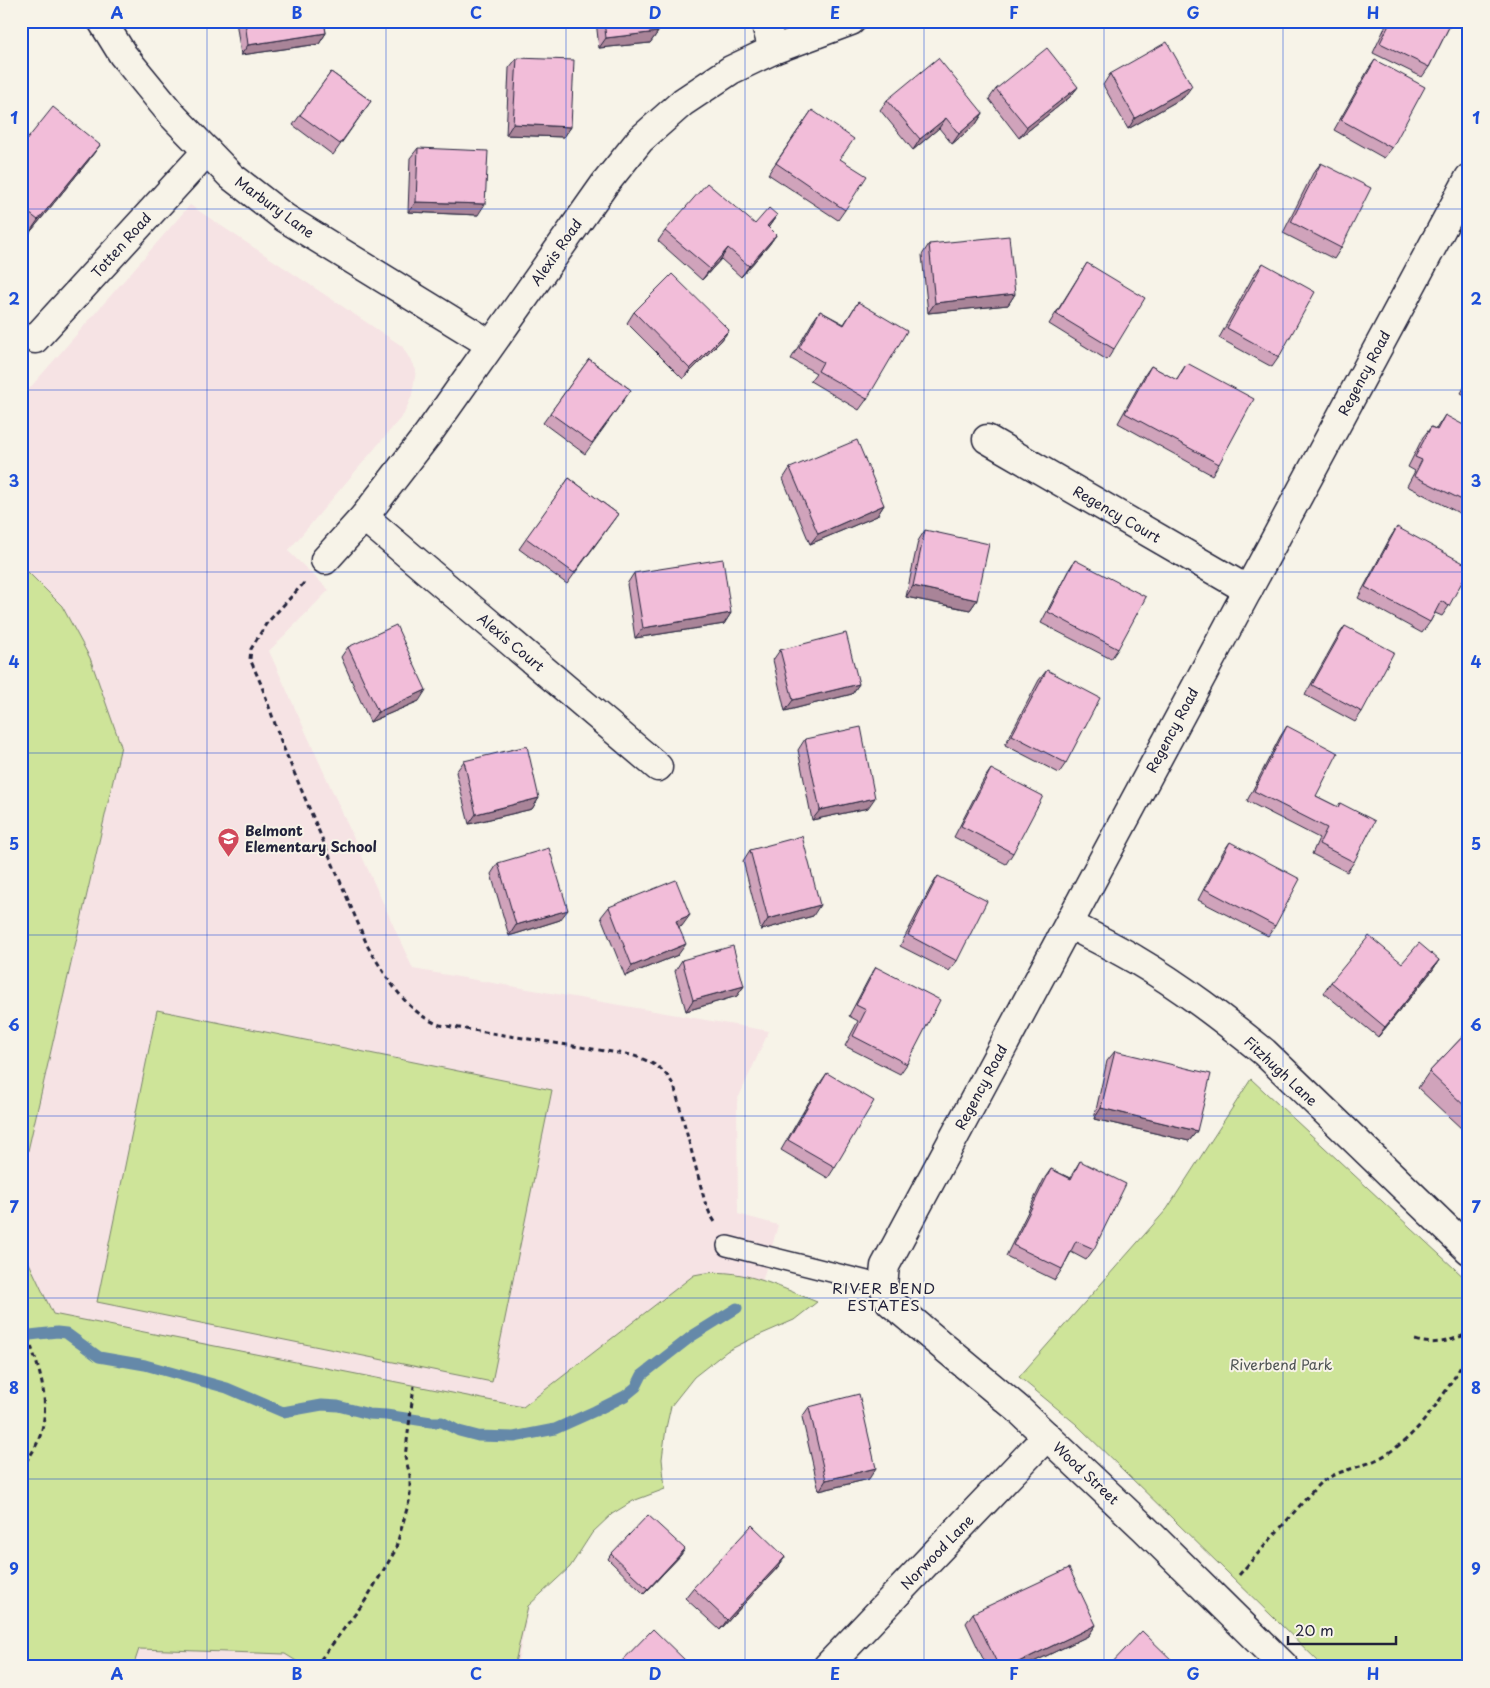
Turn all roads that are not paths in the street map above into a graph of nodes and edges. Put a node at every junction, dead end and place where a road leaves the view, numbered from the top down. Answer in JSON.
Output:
{"nodes":[{"id":1,"x":102,"y":21,"type":"edge"},
{"id":2,"x":765,"y":21,"type":"edge"},
{"id":3,"x":852,"y":21,"type":"edge"},
{"id":4,"x":773,"y":50,"type":"junction"},
{"id":5,"x":207,"y":151,"type":"junction"},
{"id":6,"x":1469,"y":178,"type":"edge"},
{"id":7,"x":35,"y":339,"type":"dead end"},
{"id":8,"x":490,"y":344,"type":"junction"},
{"id":9,"x":987,"y":439,"type":"dead end"},
{"id":10,"x":364,"y":516,"type":"junction"},
{"id":11,"x":324,"y":560,"type":"road end"},
{"id":12,"x":1248,"y":590,"type":"junction"},
{"id":13,"x":658,"y":767,"type":"dead end"},
{"id":14,"x":1069,"y":924,"type":"junction"},
{"id":15,"x":1465,"y":1239,"type":"edge"},
{"id":16,"x":733,"y":1247,"type":"road end"},
{"id":17,"x":883,"y":1285,"type":"junction"},
{"id":18,"x":1047,"y":1436,"type":"junction"},
{"id":19,"x":826,"y":1667,"type":"edge"},
{"id":20,"x":1285,"y":1667,"type":"edge"}],
"edges":[{"from":1,"to":5,"type":"street","name":"Marbury Lane"},
{"from":2,"to":4,"type":"street"},
{"from":3,"to":4,"type":"street","name":"Alexis Road"},
{"from":4,"to":8,"type":"street","name":"Alexis Road"},
{"from":5,"to":7,"type":"street","name":"Totten Road"},
{"from":5,"to":8,"type":"street","name":"Marbury Lane"},
{"from":6,"to":12,"type":"street","name":"Regency Road"},
{"from":8,"to":10,"type":"street","name":"Alexis Road"},
{"from":9,"to":12,"type":"street","name":"Regency Court"},
{"from":10,"to":11,"type":"street","name":"Alexis Road"},
{"from":10,"to":13,"type":"street","name":"Alexis Court"},
{"from":12,"to":14,"type":"street","name":"Regency Road"},
{"from":14,"to":15,"type":"street","name":"Fitzhugh Lane"},
{"from":14,"to":17,"type":"street","name":"Regency Road"},
{"from":16,"to":17,"type":"lane"},
{"from":17,"to":18,"type":"street","name":"Wood Street"},
{"from":18,"to":19,"type":"street","name":"Norwood Lane"},
{"from":18,"to":20,"type":"street","name":"Wood Street"}]}
